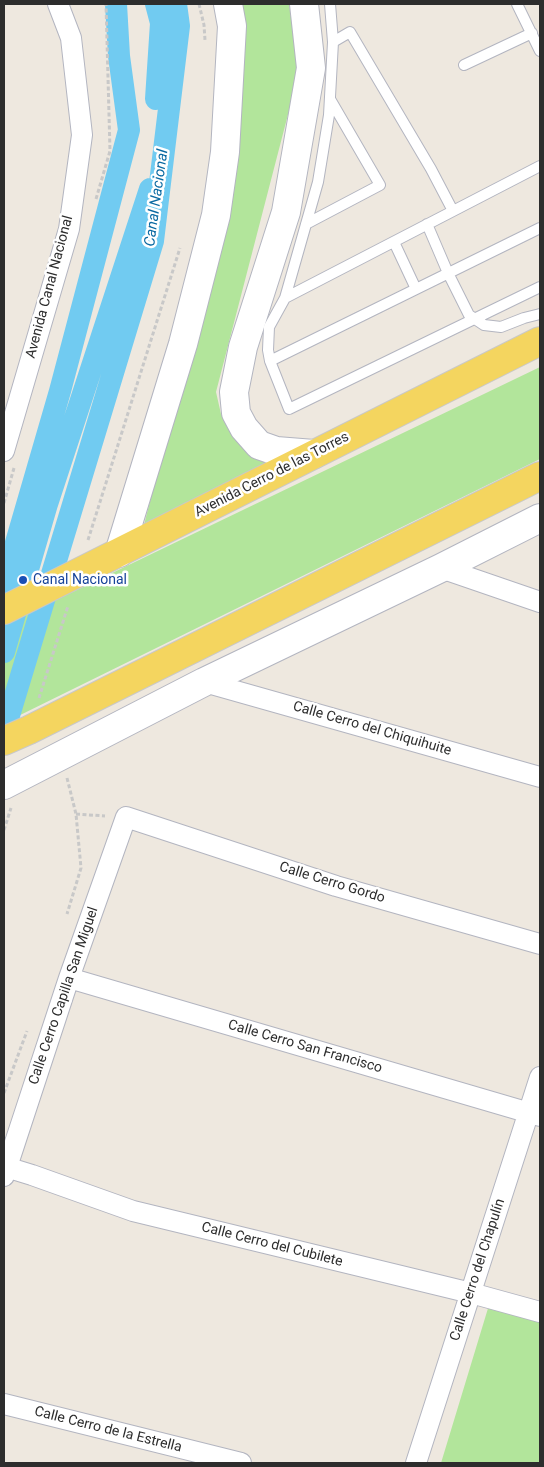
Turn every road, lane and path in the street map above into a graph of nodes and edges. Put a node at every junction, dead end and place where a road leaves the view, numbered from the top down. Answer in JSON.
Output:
{"nodes":[{"id":1,"x":58,"y":4,"type":"edge"},
{"id":2,"x":199,"y":4,"type":"edge"},
{"id":3,"x":228,"y":4,"type":"edge"},
{"id":4,"x":304,"y":4,"type":"edge"},
{"id":5,"x":330,"y":4,"type":"edge"},
{"id":6,"x":516,"y":4,"type":"edge"},
{"id":7,"x":532,"y":33,"type":"junction"},
{"id":8,"x":332,"y":42,"type":"junction"},
{"id":9,"x":205,"y":44,"type":"dead end"},
{"id":10,"x":540,"y":51,"type":"edge"},
{"id":11,"x":464,"y":65,"type":"dead end"},
{"id":12,"x":330,"y":99,"type":"junction"},
{"id":13,"x":540,"y":166,"type":"edge"},
{"id":14,"x":453,"y":211,"type":"junction"},
{"id":15,"x":306,"y":224,"type":"junction"},
{"id":16,"x":428,"y":224,"type":"junction"},
{"id":17,"x":540,"y":228,"type":"edge"},
{"id":18,"x":394,"y":242,"type":"junction"},
{"id":19,"x":181,"y":244,"type":"dead end"},
{"id":20,"x":448,"y":273,"type":"junction"},
{"id":21,"x":540,"y":287,"type":"edge"},
{"id":22,"x":416,"y":289,"type":"junction"},
{"id":23,"x":285,"y":298,"type":"junction"},
{"id":24,"x":540,"y":314,"type":"edge"},
{"id":25,"x":476,"y":320,"type":"junction"},
{"id":26,"x":540,"y":341,"type":"edge"},
{"id":27,"x":270,"y":361,"type":"junction"},
{"id":28,"x":4,"y":451,"type":"edge"},
{"id":29,"x":314,"y":454,"type":"junction"},
{"id":30,"x":540,"y":476,"type":"edge"},
{"id":31,"x":540,"y":518,"type":"edge"},
{"id":32,"x":119,"y":553,"type":"junction"},
{"id":33,"x":441,"y":568,"type":"junction"},
{"id":34,"x":70,"y":578,"type":"junction"},
{"id":35,"x":540,"y":602,"type":"edge"},
{"id":36,"x":4,"y":610,"type":"edge"},
{"id":37,"x":204,"y":682,"type":"junction"},
{"id":38,"x":29,"y":730,"type":"junction"},
{"id":39,"x":4,"y":741,"type":"edge"},
{"id":40,"x":62,"y":756,"type":"junction"},
{"id":41,"x":540,"y":777,"type":"edge"},
{"id":42,"x":12,"y":781,"type":"edge"},
{"id":43,"x":76,"y":814,"type":"junction"},
{"id":44,"x":126,"y":817,"type":"junction"},
{"id":45,"x":4,"y":830,"type":"edge"},
{"id":46,"x":67,"y":914,"type":"dead end"},
{"id":47,"x":540,"y":944,"type":"edge"},
{"id":48,"x":69,"y":978,"type":"junction"},
{"id":49,"x":30,"y":1023,"type":"dead end"},
{"id":50,"x":540,"y":1077,"type":"edge"},
{"id":51,"x":4,"y":1094,"type":"edge"},
{"id":52,"x":534,"y":1115,"type":"edge"},
{"id":53,"x":5,"y":1172,"type":"edge"},
{"id":54,"x":471,"y":1293,"type":"junction"},
{"id":55,"x":540,"y":1312,"type":"edge"},
{"id":56,"x":4,"y":1404,"type":"edge"},
{"id":57,"x":241,"y":1463,"type":"edge"},
{"id":58,"x":416,"y":1463,"type":"edge"}],
"edges":[{"from":1,"to":28,"type":"street","name":"Avenida Canal Nacional"},
{"from":2,"to":9,"type":"path"},
{"from":3,"to":32,"type":"street"},
{"from":4,"to":29,"type":"street"},
{"from":5,"to":8,"type":"lane"},
{"from":6,"to":7,"type":"lane"},
{"from":7,"to":10,"type":"lane"},
{"from":7,"to":11,"type":"lane"},
{"from":8,"to":12,"type":"lane"},
{"from":8,"to":14,"type":"lane"},
{"from":12,"to":15,"type":"lane"},
{"from":12,"to":15,"type":"lane"},
{"from":13,"to":14,"type":"lane"},
{"from":14,"to":16,"type":"lane"},
{"from":15,"to":23,"type":"lane"},
{"from":16,"to":18,"type":"lane"},
{"from":16,"to":20,"type":"lane"},
{"from":17,"to":20,"type":"lane"},
{"from":18,"to":22,"type":"lane"},
{"from":18,"to":23,"type":"lane"},
{"from":19,"to":34,"type":"path"},
{"from":20,"to":22,"type":"lane"},
{"from":20,"to":25,"type":"lane"},
{"from":21,"to":25,"type":"lane"},
{"from":22,"to":27,"type":"lane"},
{"from":23,"to":27,"type":"lane"},
{"from":24,"to":25,"type":"lane"},
{"from":25,"to":27,"type":"lane"},
{"from":26,"to":29,"type":"main road","name":"Avenida Cerro de las Torres"},
{"from":29,"to":32,"type":"main road","name":"Avenida Cerro de las Torres"},
{"from":30,"to":38,"type":"main road"},
{"from":31,"to":33,"type":"street"},
{"from":32,"to":34,"type":"main road","name":"Avenida Cerro de las Torres"},
{"from":33,"to":35,"type":"street"},
{"from":33,"to":37,"type":"street"},
{"from":34,"to":36,"type":"main road","name":"Avenida Cerro de las Torres"},
{"from":34,"to":38,"type":"path"},
{"from":37,"to":40,"type":"street"},
{"from":37,"to":41,"type":"street","name":"Calle Cerro del Chiquihuite"},
{"from":38,"to":39,"type":"main road"},
{"from":40,"to":42,"type":"street"},
{"from":40,"to":43,"type":"path"},
{"from":42,"to":45,"type":"path"},
{"from":43,"to":44,"type":"path"},
{"from":43,"to":46,"type":"path"},
{"from":44,"to":47,"type":"street","name":"Calle Cerro Gordo"},
{"from":44,"to":48,"type":"street","name":"Calle Cerro Capilla San Miguel"},
{"from":48,"to":52,"type":"street","name":"Calle Cerro San Francisco"},
{"from":48,"to":53,"type":"street","name":"Calle Cerro Capilla San Miguel"},
{"from":49,"to":51,"type":"path"},
{"from":50,"to":52,"type":"street","name":"Calle Cerro del Chapulín"},
{"from":52,"to":54,"type":"street","name":"Calle Cerro del Chapulín"},
{"from":53,"to":54,"type":"street","name":"Calle Cerro del Cubilete"},
{"from":54,"to":55,"type":"street","name":"Calle Cerro del Cubilete"},
{"from":54,"to":58,"type":"street","name":"Calle Cerro del Chapulín"},
{"from":56,"to":57,"type":"street","name":"Calle Cerro de la Estrella"}]}
